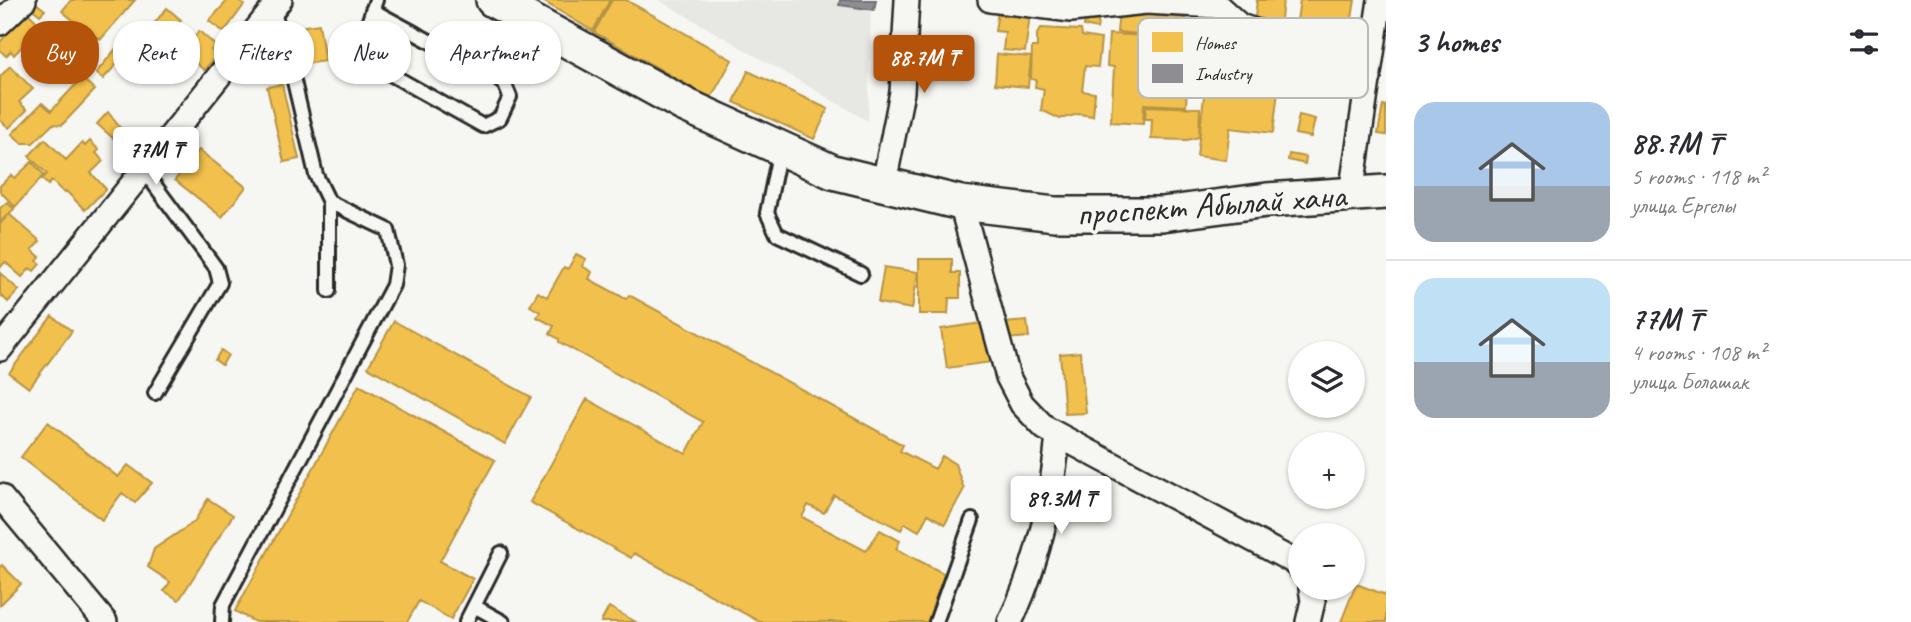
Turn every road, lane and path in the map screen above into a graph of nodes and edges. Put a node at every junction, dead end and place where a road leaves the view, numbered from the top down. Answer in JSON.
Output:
{"nodes":[{"id":1,"x":23,"y":0,"type":"edge"},
{"id":2,"x":493,"y":0,"type":"edge"},
{"id":3,"x":907,"y":0,"type":"edge"},
{"id":4,"x":990,"y":0,"type":"edge"},
{"id":5,"x":1380,"y":0,"type":"edge"},
{"id":6,"x":276,"y":5,"type":"edge"},
{"id":7,"x":374,"y":5,"type":"edge"},
{"id":8,"x":1231,"y":18,"type":"edge"},
{"id":9,"x":0,"y":23,"type":"edge"},
{"id":10,"x":1369,"y":78,"type":"joint"},
{"id":11,"x":1368,"y":84,"type":"edge"},
{"id":12,"x":1366,"y":98,"type":"edge"},
{"id":13,"x":780,"y":149,"type":"junction"},
{"id":14,"x":142,"y":168,"type":"junction"},
{"id":15,"x":884,"y":183,"type":"junction"},
{"id":16,"x":1386,"y":192,"type":"edge"},
{"id":17,"x":1351,"y":194,"type":"junction"},
{"id":18,"x":329,"y":202,"type":"junction"},
{"id":19,"x":961,"y":203,"type":"junction"},
{"id":20,"x":861,"y":274,"type":"dead end"},
{"id":21,"x":329,"y":291,"type":"dead end"},
{"id":22,"x":0,"y":349,"type":"edge"},
{"id":23,"x":155,"y":393,"type":"dead end"},
{"id":24,"x":1058,"y":436,"type":"junction"},
{"id":25,"x":0,"y":496,"type":"edge"},
{"id":26,"x":972,"y":520,"type":"dead end"},
{"id":27,"x":501,"y":553,"type":"dead end"},
{"id":28,"x":1288,"y":558,"type":"edge"},
{"id":29,"x":1313,"y":600,"type":"edge"},
{"id":30,"x":474,"y":606,"type":"junction"},
{"id":31,"x":105,"y":622,"type":"edge"},
{"id":32,"x":222,"y":622,"type":"edge"},
{"id":33,"x":466,"y":622,"type":"edge"},
{"id":34,"x":503,"y":622,"type":"edge"},
{"id":35,"x":936,"y":622,"type":"edge"},
{"id":36,"x":1010,"y":622,"type":"edge"},
{"id":37,"x":1308,"y":622,"type":"edge"}],
"edges":[{"from":1,"to":9,"type":"street"},
{"from":2,"to":13,"type":"main road","name":"проспект Абылай хана"},
{"from":3,"to":15,"type":"street"},
{"from":4,"to":8,"type":"street"},
{"from":5,"to":10,"type":"street"},
{"from":6,"to":14,"type":"street"},
{"from":6,"to":18,"type":"lane"},
{"from":7,"to":7,"type":"lane"},
{"from":10,"to":11,"type":"street"},
{"from":12,"to":17,"type":"street"},
{"from":13,"to":15,"type":"main road","name":"проспект Абылай хана"},
{"from":13,"to":20,"type":"lane"},
{"from":14,"to":22,"type":"street"},
{"from":14,"to":23,"type":"lane"},
{"from":15,"to":19,"type":"main road","name":"проспект Абылай хана"},
{"from":16,"to":17,"type":"main road","name":"проспект Абылай хана"},
{"from":17,"to":19,"type":"main road","name":"проспект Абылай хана"},
{"from":18,"to":21,"type":"lane"},
{"from":18,"to":32,"type":"lane"},
{"from":19,"to":24,"type":"street"},
{"from":24,"to":28,"type":"street"},
{"from":24,"to":36,"type":"street"},
{"from":25,"to":31,"type":"street"},
{"from":26,"to":35,"type":"lane"},
{"from":27,"to":30,"type":"lane"},
{"from":29,"to":37,"type":"street"},
{"from":30,"to":33,"type":"lane"},
{"from":30,"to":34,"type":"lane"}]}
